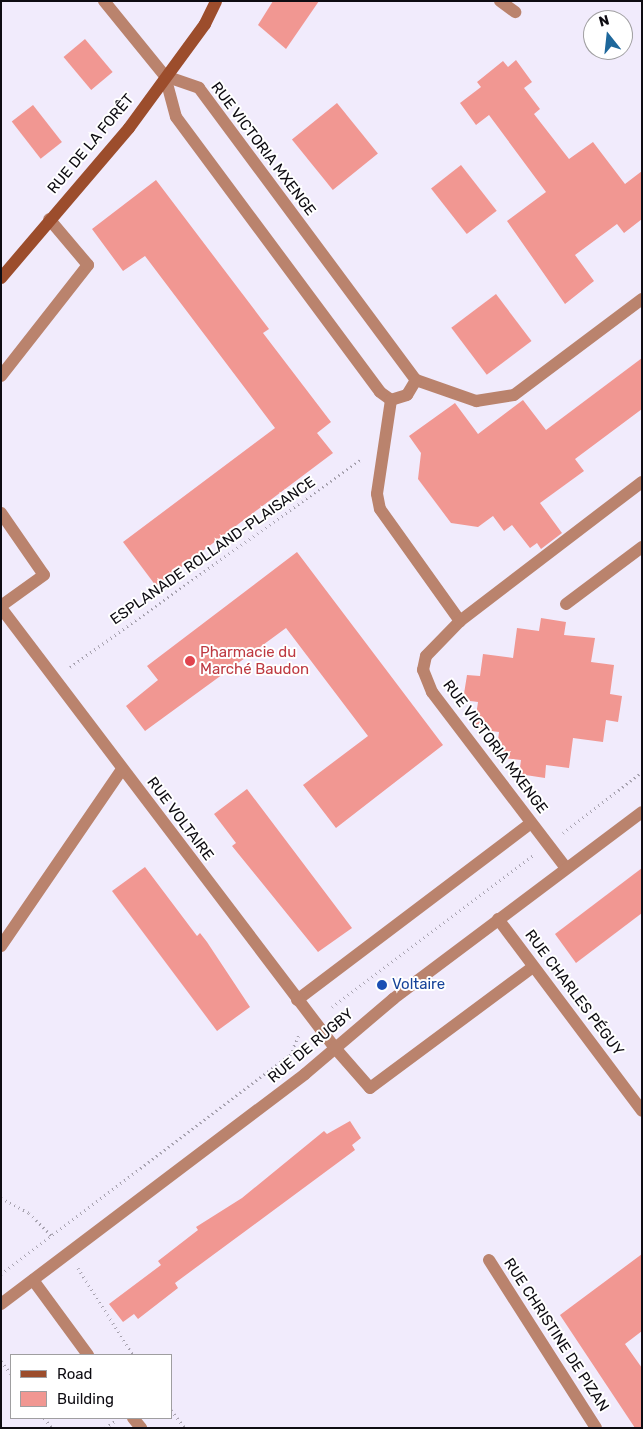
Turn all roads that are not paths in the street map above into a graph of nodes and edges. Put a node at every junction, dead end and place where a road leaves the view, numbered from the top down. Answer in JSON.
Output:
{"nodes":[{"id":1,"x":104,"y":1,"type":"edge"},
{"id":2,"x":216,"y":1,"type":"edge"},
{"id":3,"x":500,"y":1,"type":"edge"},
{"id":4,"x":515,"y":12,"type":"dead end"},
{"id":5,"x":165,"y":76,"type":"junction"},
{"id":6,"x":49,"y":219,"type":"junction"},
{"id":7,"x":1,"y":278,"type":"edge"},
{"id":8,"x":642,"y":299,"type":"edge"},
{"id":9,"x":1,"y":376,"type":"edge"},
{"id":10,"x":416,"y":380,"type":"junction"},
{"id":11,"x":391,"y":400,"type":"junction"},
{"id":12,"x":642,"y":482,"type":"edge"},
{"id":13,"x":1,"y":514,"type":"edge"},
{"id":14,"x":642,"y":547,"type":"edge"},
{"id":15,"x":566,"y":604,"type":"dead end"},
{"id":16,"x":1,"y":607,"type":"edge"},
{"id":17,"x":460,"y":621,"type":"junction"},
{"id":18,"x":122,"y":769,"type":"junction"},
{"id":19,"x":642,"y":812,"type":"edge"},
{"id":20,"x":531,"y":823,"type":"junction"},
{"id":21,"x":566,"y":868,"type":"junction"},
{"id":22,"x":498,"y":920,"type":"junction"},
{"id":23,"x":1,"y":946,"type":"edge"},
{"id":24,"x":534,"y":966,"type":"junction"},
{"id":25,"x":297,"y":1000,"type":"junction"},
{"id":26,"x":335,"y":1048,"type":"junction"},
{"id":27,"x":642,"y":1111,"type":"edge"},
{"id":28,"x":488,"y":1260,"type":"dead end"},
{"id":29,"x":34,"y":1280,"type":"junction"},
{"id":30,"x":1,"y":1304,"type":"edge"},
{"id":31,"x":87,"y":1354,"type":"edge"},
{"id":32,"x":596,"y":1428,"type":"edge"}],
"edges":[{"from":1,"to":5,"type":"street"},
{"from":2,"to":5,"type":"street","name":"RUE DE LA FORÊT"},
{"from":3,"to":4,"type":"street"},
{"from":5,"to":6,"type":"street","name":"RUE DE LA FORÊT"},
{"from":5,"to":10,"type":"street","name":"RUE VICTORIA MXENGE"},
{"from":5,"to":11,"type":"street"},
{"from":6,"to":7,"type":"street","name":"RUE DE LA FORÊT"},
{"from":6,"to":9,"type":"street"},
{"from":8,"to":10,"type":"street"},
{"from":10,"to":11,"type":"street"},
{"from":11,"to":17,"type":"street"},
{"from":12,"to":17,"type":"street","name":"RUE VICTORIA MXENGE"},
{"from":13,"to":16,"type":"street"},
{"from":14,"to":15,"type":"street"},
{"from":16,"to":18,"type":"street","name":"RUE VOLTAIRE"},
{"from":17,"to":20,"type":"street","name":"RUE VICTORIA MXENGE"},
{"from":18,"to":23,"type":"street"},
{"from":18,"to":25,"type":"street","name":"RUE VOLTAIRE"},
{"from":19,"to":21,"type":"street","name":"RUE DE RUGBY"},
{"from":20,"to":21,"type":"street","name":"RUE VICTORIA MXENGE"},
{"from":20,"to":25,"type":"street"},
{"from":21,"to":22,"type":"street","name":"RUE DE RUGBY"},
{"from":22,"to":24,"type":"street","name":"RUE CHARLES PÉGUY"},
{"from":22,"to":26,"type":"street","name":"RUE DE RUGBY"},
{"from":24,"to":26,"type":"street","name":"RUE VOLTAIRE"},
{"from":24,"to":27,"type":"street","name":"RUE CHARLES PÉGUY"},
{"from":25,"to":26,"type":"street","name":"RUE VOLTAIRE"},
{"from":26,"to":29,"type":"street","name":"RUE DE RUGBY"},
{"from":28,"to":32,"type":"street","name":"RUE CHRISTINE DE PIZAN"},
{"from":29,"to":30,"type":"street","name":"RUE DE RUGBY"},
{"from":29,"to":31,"type":"street"}]}
